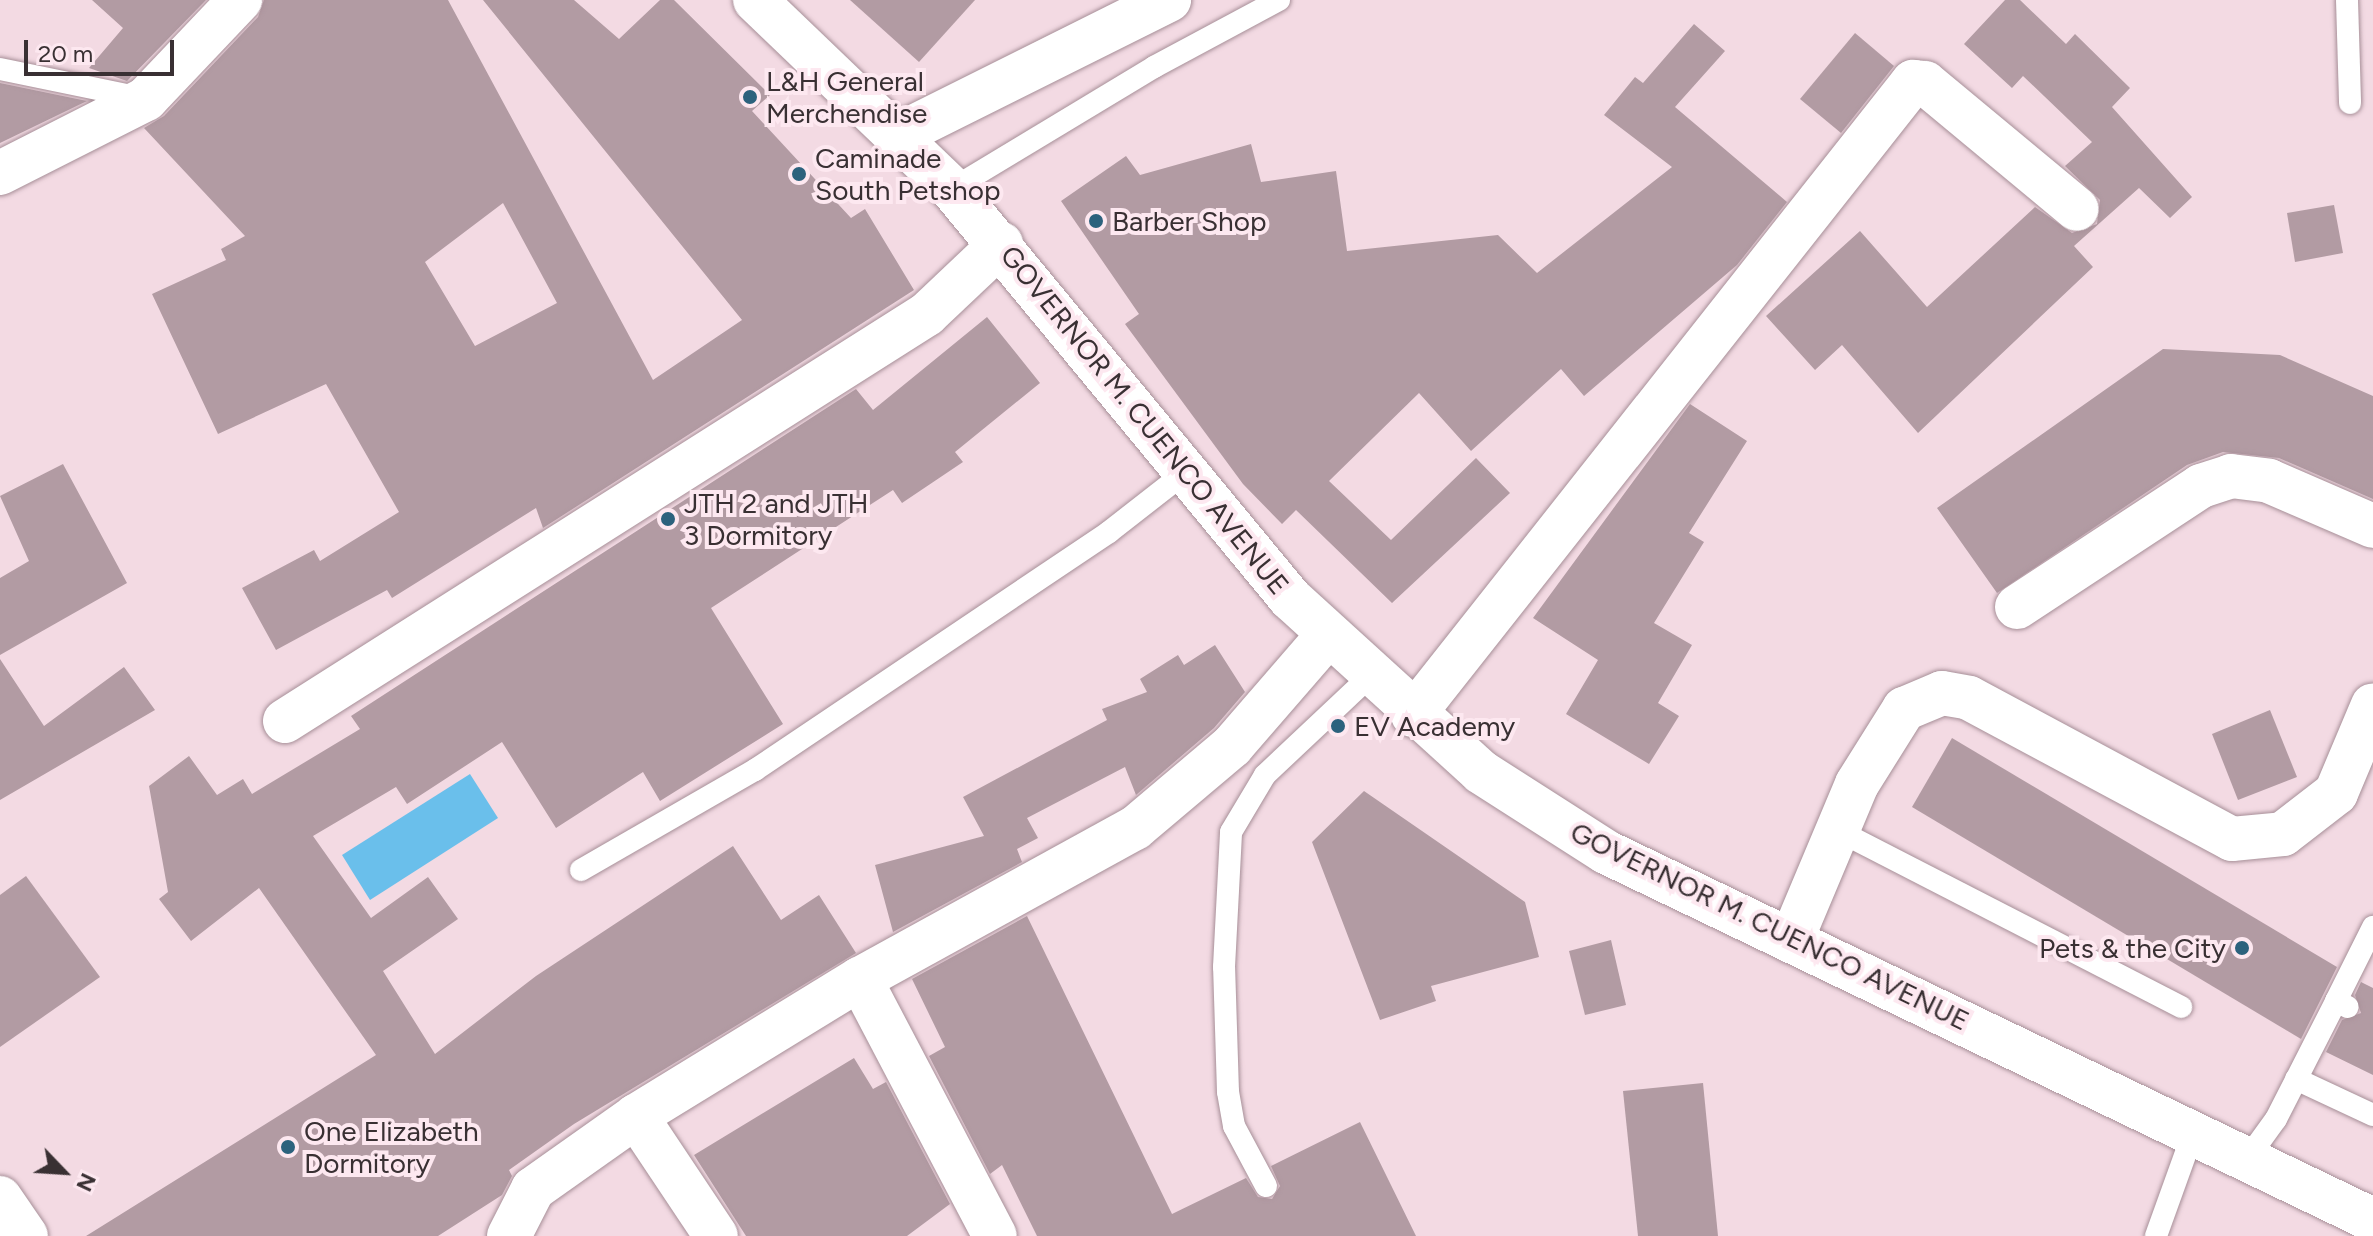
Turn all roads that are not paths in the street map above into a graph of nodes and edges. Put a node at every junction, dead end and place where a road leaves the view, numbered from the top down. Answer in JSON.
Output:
{"nodes":[{"id":1,"x":240,"y":0,"type":"edge"},
{"id":2,"x":755,"y":0,"type":"edge"},
{"id":3,"x":1169,"y":0,"type":"edge"},
{"id":4,"x":1279,"y":0,"type":"edge"},
{"id":5,"x":2347,"y":0,"type":"edge"},
{"id":6,"x":0,"y":69,"type":"edge"},
{"id":7,"x":146,"y":99,"type":"junction"},
{"id":8,"x":2350,"y":103,"type":"dead end"},
{"id":9,"x":898,"y":135,"type":"junction"},
{"id":10,"x":0,"y":173,"type":"edge"},
{"id":11,"x":952,"y":189,"type":"junction"},
{"id":12,"x":2077,"y":209,"type":"dead end"},
{"id":13,"x":1001,"y":244,"type":"junction"},
{"id":14,"x":1182,"y":475,"type":"junction"},
{"id":15,"x":2373,"y":526,"type":"edge"},
{"id":16,"x":2017,"y":607,"type":"dead end"},
{"id":17,"x":1328,"y":635,"type":"junction"},
{"id":18,"x":1370,"y":676,"type":"junction"},
{"id":19,"x":2373,"y":705,"type":"edge"},
{"id":20,"x":1413,"y":715,"type":"junction"},
{"id":21,"x":285,"y":721,"type":"dead end"},
{"id":22,"x":1837,"y":830,"type":"junction"},
{"id":23,"x":581,"y":870,"type":"dead end"},
{"id":24,"x":2373,"y":927,"type":"edge"},
{"id":25,"x":1791,"y":941,"type":"junction"},
{"id":26,"x":860,"y":979,"type":"junction"},
{"id":27,"x":2181,"y":1007,"type":"dead end"},
{"id":28,"x":2296,"y":1079,"type":"junction"},
{"id":29,"x":2373,"y":1115,"type":"edge"},
{"id":30,"x":636,"y":1116,"type":"junction"},
{"id":31,"x":2193,"y":1133,"type":"junction"},
{"id":32,"x":2247,"y":1159,"type":"junction"},
{"id":33,"x":1266,"y":1186,"type":"dead end"},
{"id":34,"x":0,"y":1198,"type":"edge"},
{"id":35,"x":2370,"y":1213,"type":"edge"},
{"id":36,"x":26,"y":1236,"type":"edge"},
{"id":37,"x":509,"y":1236,"type":"edge"},
{"id":38,"x":716,"y":1236,"type":"edge"},
{"id":39,"x":995,"y":1236,"type":"edge"},
{"id":40,"x":2156,"y":1236,"type":"edge"}],
"edges":[{"from":1,"to":7,"type":"street"},
{"from":2,"to":9,"type":"street","name":"GOVERNOR M. CUENCO AVENUE"},
{"from":3,"to":9,"type":"street"},
{"from":4,"to":11,"type":"lane"},
{"from":5,"to":8,"type":"lane"},
{"from":6,"to":7,"type":"lane"},
{"from":7,"to":10,"type":"street"},
{"from":9,"to":11,"type":"street","name":"GOVERNOR M. CUENCO AVENUE"},
{"from":11,"to":13,"type":"street","name":"GOVERNOR M. CUENCO AVENUE"},
{"from":12,"to":20,"type":"street"},
{"from":13,"to":14,"type":"street","name":"GOVERNOR M. CUENCO AVENUE"},
{"from":13,"to":21,"type":"street"},
{"from":14,"to":17,"type":"street","name":"GOVERNOR M. CUENCO AVENUE"},
{"from":14,"to":23,"type":"lane"},
{"from":15,"to":16,"type":"street"},
{"from":17,"to":18,"type":"street","name":"GOVERNOR M. CUENCO AVENUE"},
{"from":17,"to":26,"type":"street"},
{"from":18,"to":20,"type":"street","name":"GOVERNOR M. CUENCO AVENUE"},
{"from":18,"to":33,"type":"lane"},
{"from":19,"to":22,"type":"street"},
{"from":20,"to":25,"type":"street","name":"GOVERNOR M. CUENCO AVENUE"},
{"from":22,"to":25,"type":"street"},
{"from":22,"to":27,"type":"lane"},
{"from":24,"to":28,"type":"lane"},
{"from":25,"to":31,"type":"street","name":"GOVERNOR M. CUENCO AVENUE"},
{"from":26,"to":30,"type":"street"},
{"from":26,"to":39,"type":"street"},
{"from":28,"to":29,"type":"lane"},
{"from":28,"to":32,"type":"lane"},
{"from":30,"to":37,"type":"street"},
{"from":30,"to":38,"type":"street"},
{"from":31,"to":32,"type":"street","name":"GOVERNOR M. CUENCO AVENUE"},
{"from":31,"to":40,"type":"lane"},
{"from":32,"to":35,"type":"street","name":"GOVERNOR M. CUENCO AVENUE"},
{"from":34,"to":36,"type":"street"}]}
